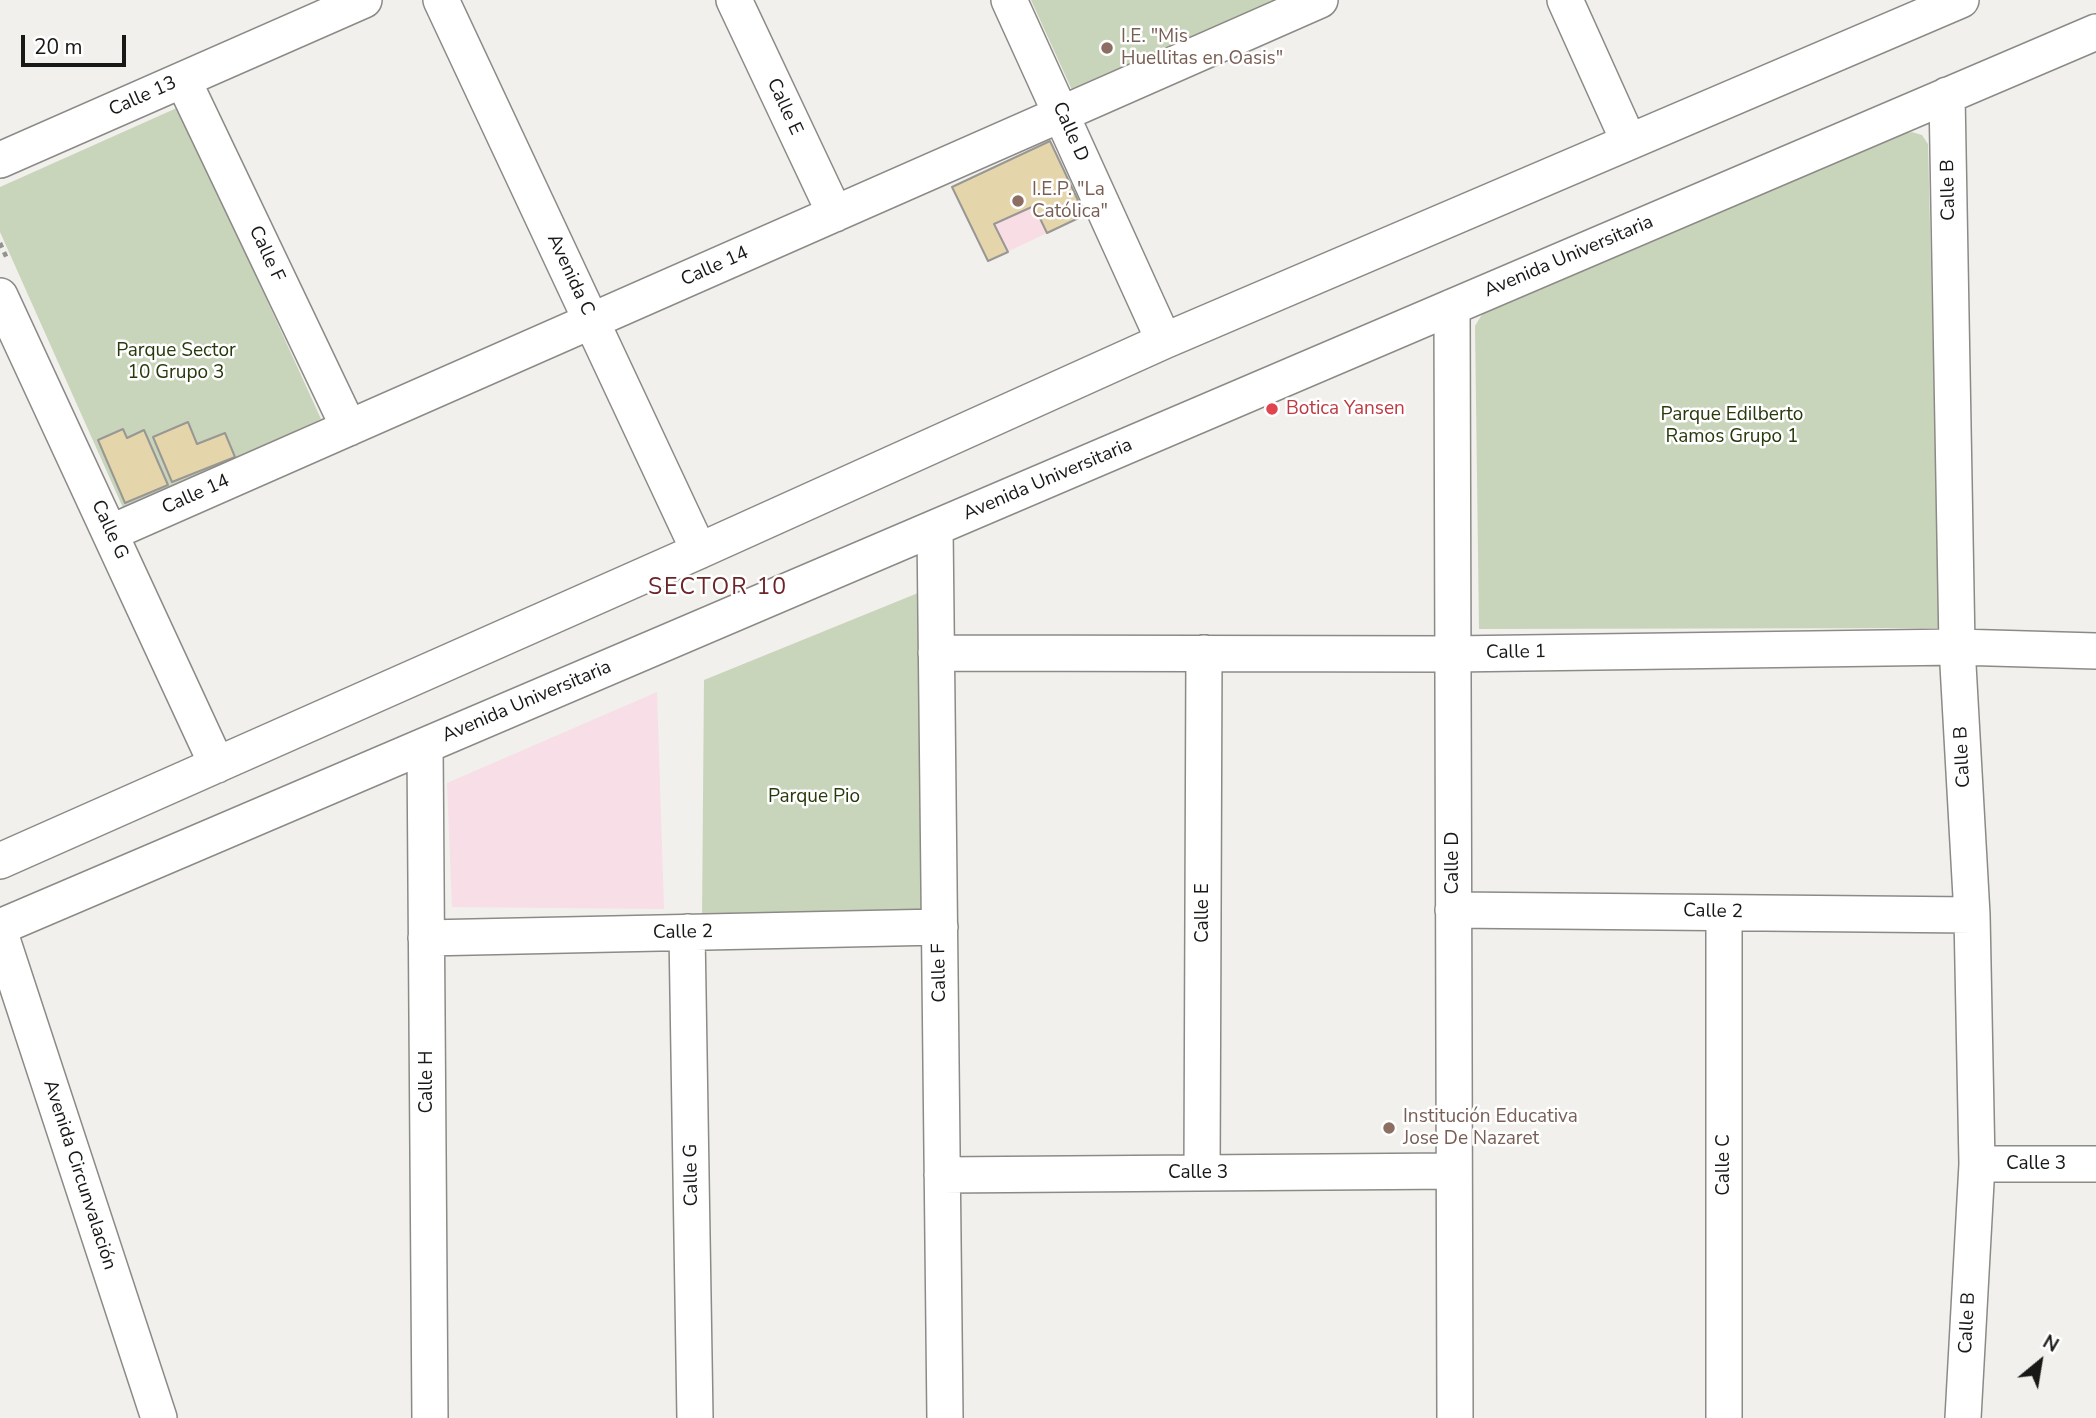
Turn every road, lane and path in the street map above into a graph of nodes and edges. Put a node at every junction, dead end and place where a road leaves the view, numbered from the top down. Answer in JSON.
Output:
{"nodes":[{"id":1,"x":364,"y":0,"type":"edge"},
{"id":2,"x":441,"y":0,"type":"edge"},
{"id":3,"x":734,"y":0,"type":"edge"},
{"id":4,"x":1009,"y":0,"type":"edge"},
{"id":5,"x":1320,"y":0,"type":"edge"},
{"id":6,"x":1565,"y":0,"type":"edge"},
{"id":7,"x":1961,"y":0,"type":"edge"},
{"id":8,"x":2096,"y":32,"type":"edge"},
{"id":9,"x":183,"y":80,"type":"junction"},
{"id":10,"x":1947,"y":95,"type":"junction"},
{"id":11,"x":1061,"y":114,"type":"junction"},
{"id":12,"x":1629,"y":142,"type":"junction"},
{"id":13,"x":0,"y":160,"type":"edge"},
{"id":14,"x":835,"y":214,"type":"junction"},
{"id":15,"x":0,"y":243,"type":"edge"},
{"id":16,"x":6,"y":282,"type":"edge"},
{"id":17,"x":1452,"y":307,"type":"junction"},
{"id":18,"x":591,"y":321,"type":"junction"},
{"id":19,"x":1164,"y":341,"type":"junction"},
{"id":20,"x":349,"y":428,"type":"junction"},
{"id":21,"x":935,"y":528,"type":"junction"},
{"id":22,"x":110,"y":533,"type":"junction"},
{"id":23,"x":699,"y":551,"type":"junction"},
{"id":24,"x":1957,"y":647,"type":"junction"},
{"id":25,"x":2096,"y":651,"type":"edge"},
{"id":26,"x":936,"y":653,"type":"junction"},
{"id":27,"x":1203,"y":653,"type":"junction"},
{"id":28,"x":1452,"y":653,"type":"junction"},
{"id":29,"x":425,"y":746,"type":"junction"},
{"id":30,"x":217,"y":765,"type":"junction"},
{"id":31,"x":0,"y":861,"type":"edge"},
{"id":32,"x":1453,"y":910,"type":"junction"},
{"id":33,"x":1724,"y":913,"type":"junction"},
{"id":34,"x":1972,"y":915,"type":"junction"},
{"id":35,"x":0,"y":927,"type":"edge"},
{"id":36,"x":940,"y":927,"type":"junction"},
{"id":37,"x":687,"y":932,"type":"junction"},
{"id":38,"x":0,"y":933,"type":"edge"},
{"id":39,"x":426,"y":939,"type":"junction"},
{"id":40,"x":1977,"y":1164,"type":"junction"},
{"id":41,"x":2096,"y":1164,"type":"edge"},
{"id":42,"x":1454,"y":1171,"type":"junction"},
{"id":43,"x":1202,"y":1173,"type":"junction"},
{"id":44,"x":942,"y":1175,"type":"junction"},
{"id":45,"x":159,"y":1418,"type":"edge"},
{"id":46,"x":430,"y":1418,"type":"edge"},
{"id":47,"x":695,"y":1418,"type":"edge"},
{"id":48,"x":944,"y":1418,"type":"edge"},
{"id":49,"x":1455,"y":1418,"type":"edge"},
{"id":50,"x":1724,"y":1418,"type":"edge"},
{"id":51,"x":1963,"y":1418,"type":"edge"}],
"edges":[{"from":1,"to":9,"type":"street","name":"Calle 13"},
{"from":2,"to":18,"type":"street","name":"Avenida C"},
{"from":3,"to":14,"type":"street","name":"Calle E"},
{"from":4,"to":11,"type":"street","name":"Calle D"},
{"from":5,"to":11,"type":"street","name":"Calle 14"},
{"from":6,"to":12,"type":"street"},
{"from":7,"to":12,"type":"street"},
{"from":8,"to":10,"type":"street","name":"Avenida Universitaria"},
{"from":9,"to":13,"type":"street","name":"Calle 13"},
{"from":9,"to":20,"type":"street","name":"Calle F"},
{"from":10,"to":17,"type":"street","name":"Avenida Universitaria"},
{"from":10,"to":24,"type":"street","name":"Calle B"},
{"from":11,"to":14,"type":"street","name":"Calle 14"},
{"from":11,"to":19,"type":"street","name":"Calle D"},
{"from":12,"to":19,"type":"street"},
{"from":14,"to":18,"type":"street","name":"Calle 14"},
{"from":15,"to":16,"type":"path"},
{"from":16,"to":22,"type":"street","name":"Calle G"},
{"from":17,"to":21,"type":"street","name":"Avenida Universitaria"},
{"from":17,"to":28,"type":"street","name":"Calle D"},
{"from":18,"to":20,"type":"street","name":"Calle 14"},
{"from":18,"to":23,"type":"street","name":"Avenida C"},
{"from":19,"to":23,"type":"street"},
{"from":20,"to":22,"type":"street","name":"Calle 14"},
{"from":21,"to":26,"type":"street","name":"Calle F"},
{"from":21,"to":29,"type":"street","name":"Avenida Universitaria"},
{"from":22,"to":30,"type":"street","name":"Calle G"},
{"from":23,"to":30,"type":"street"},
{"from":24,"to":25,"type":"street","name":"Calle 1"},
{"from":24,"to":28,"type":"street","name":"Calle 1"},
{"from":24,"to":34,"type":"street","name":"Calle B"},
{"from":26,"to":27,"type":"street","name":"Calle 1"},
{"from":26,"to":36,"type":"street","name":"Calle F"},
{"from":27,"to":28,"type":"street","name":"Calle 1"},
{"from":27,"to":43,"type":"street","name":"Calle E"},
{"from":28,"to":32,"type":"street","name":"Calle D"},
{"from":29,"to":35,"type":"street","name":"Avenida Universitaria"},
{"from":29,"to":39,"type":"street","name":"Calle H"},
{"from":30,"to":31,"type":"street"},
{"from":32,"to":33,"type":"street","name":"Calle 2"},
{"from":32,"to":42,"type":"street","name":"Calle D"},
{"from":33,"to":34,"type":"street","name":"Calle 2"},
{"from":33,"to":50,"type":"street","name":"Calle C"},
{"from":34,"to":40,"type":"street","name":"Calle B"},
{"from":36,"to":37,"type":"street","name":"Calle 2"},
{"from":36,"to":44,"type":"street","name":"Calle F"},
{"from":37,"to":39,"type":"street","name":"Calle 2"},
{"from":37,"to":47,"type":"street","name":"Calle G"},
{"from":38,"to":45,"type":"street","name":"Avenida Circunvalación"},
{"from":39,"to":46,"type":"street","name":"Calle H"},
{"from":40,"to":41,"type":"street","name":"Calle 3"},
{"from":40,"to":51,"type":"street","name":"Calle B"},
{"from":42,"to":43,"type":"street","name":"Calle 3"},
{"from":42,"to":49,"type":"street","name":"Calle D"},
{"from":43,"to":44,"type":"street","name":"Calle 3"},
{"from":44,"to":48,"type":"street","name":"Calle F"}]}
